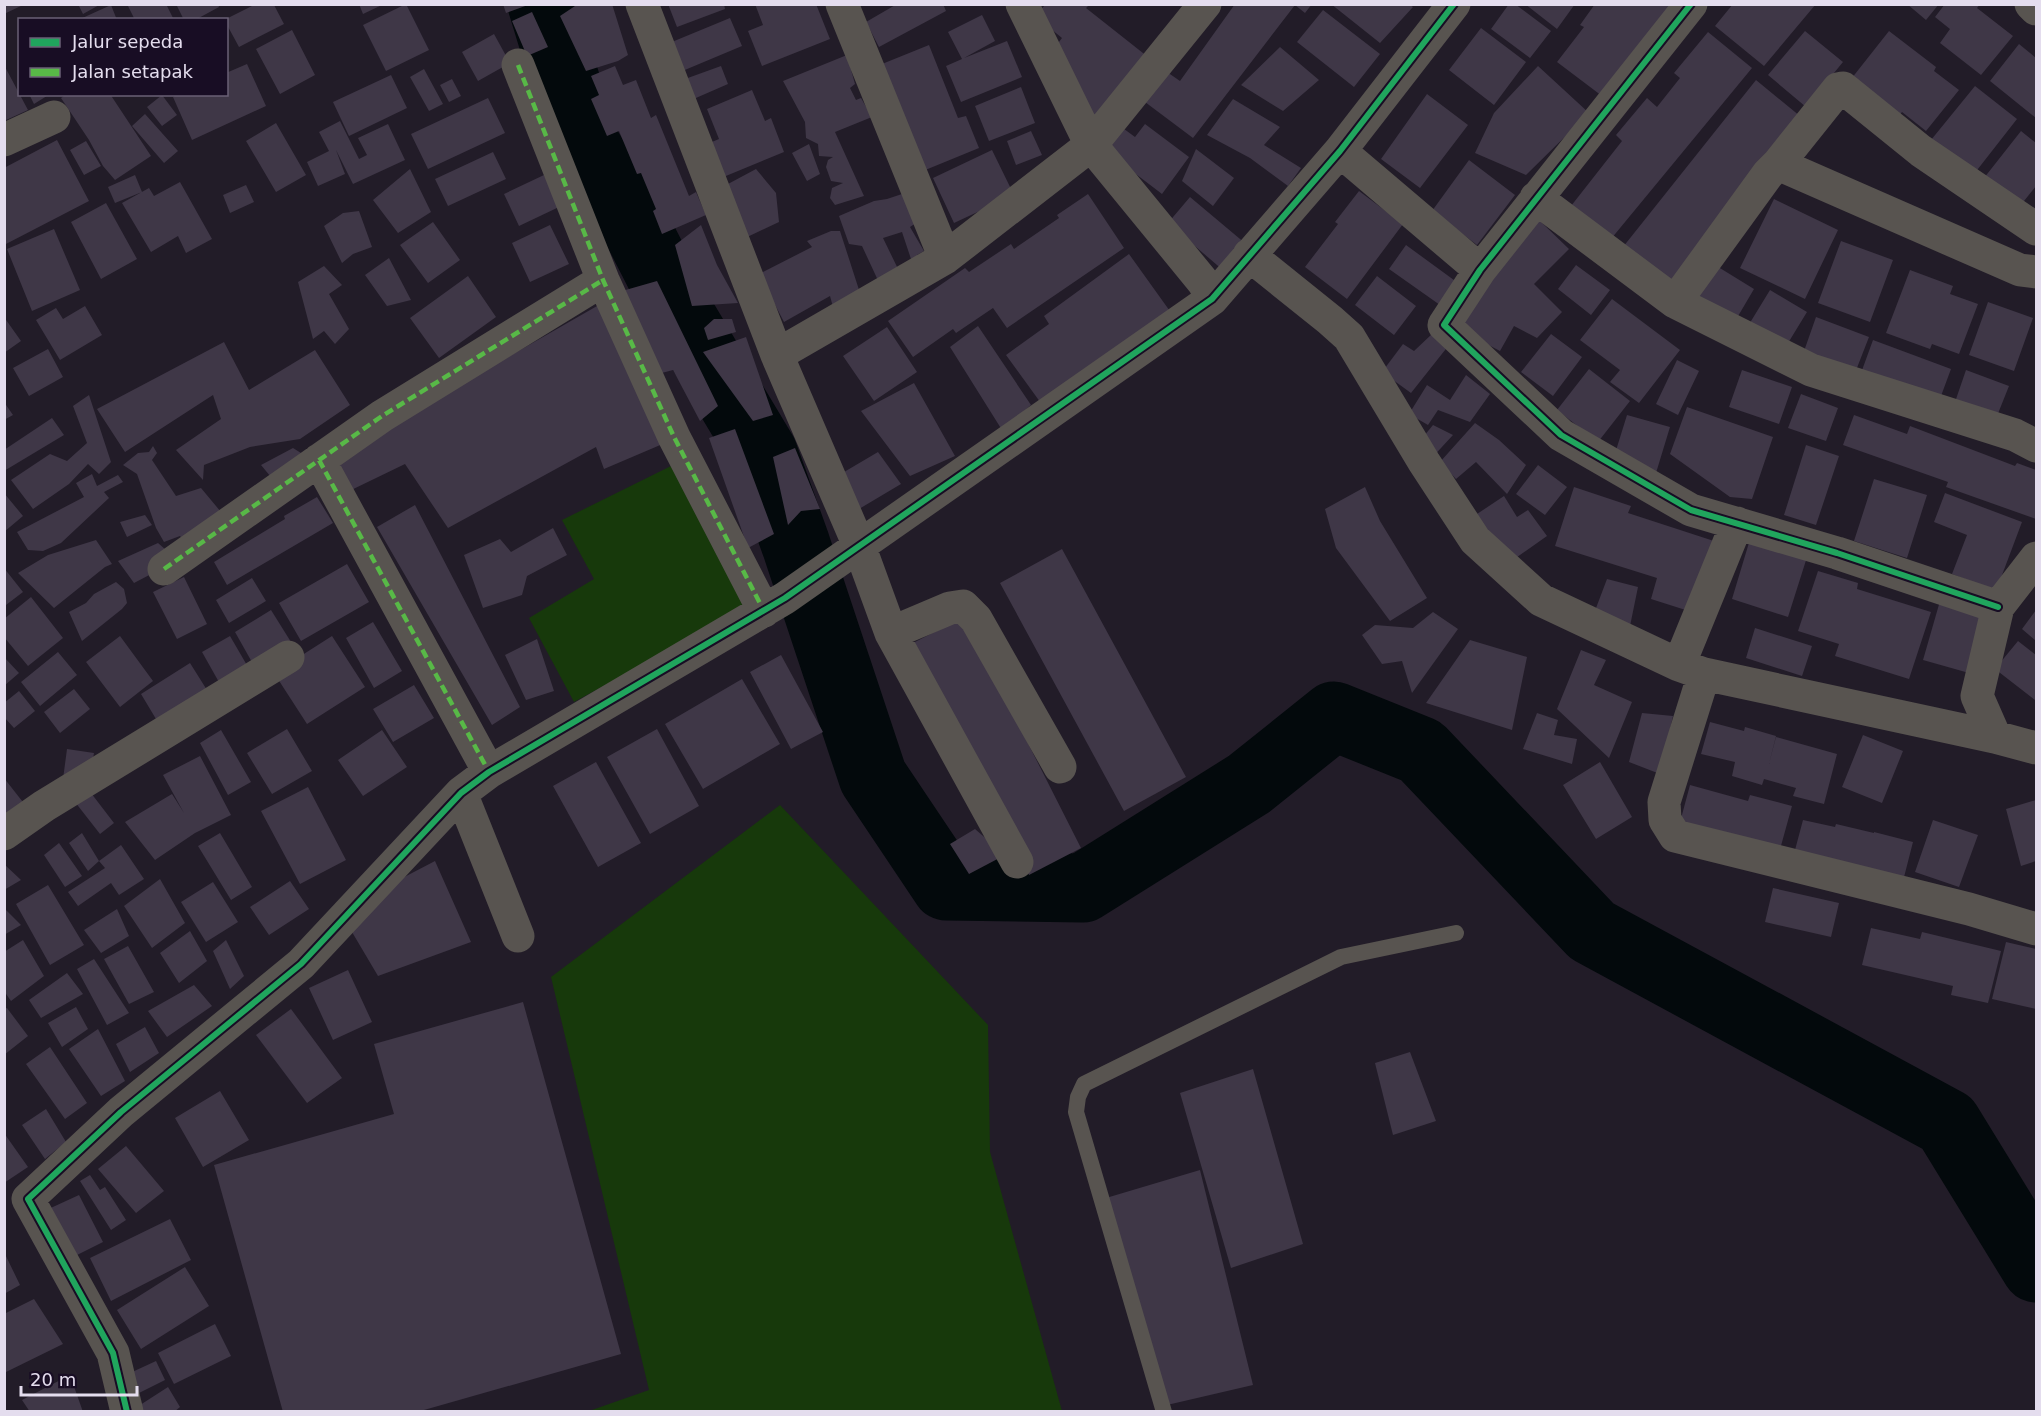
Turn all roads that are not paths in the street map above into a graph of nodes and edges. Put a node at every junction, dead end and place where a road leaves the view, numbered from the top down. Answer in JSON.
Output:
{"nodes":[{"id":1,"x":642,"y":4,"type":"edge"},
{"id":2,"x":842,"y":4,"type":"edge"},
{"id":3,"x":1022,"y":4,"type":"edge"},
{"id":4,"x":1205,"y":4,"type":"edge"},
{"id":5,"x":1454,"y":4,"type":"edge"},
{"id":6,"x":1691,"y":4,"type":"edge"},
{"id":7,"x":2031,"y":4,"type":"edge"},
{"id":8,"x":2037,"y":9,"type":"edge"},
{"id":9,"x":518,"y":65,"type":"dead end"},
{"id":10,"x":54,"y":117,"type":"dead end"},
{"id":11,"x":4,"y":140,"type":"edge"},
{"id":12,"x":1091,"y":146,"type":"junction"},
{"id":13,"x":1340,"y":151,"type":"junction"},
{"id":14,"x":1778,"y":164,"type":"junction"},
{"id":15,"x":1536,"y":198,"type":"junction"},
{"id":16,"x":2037,"y":229,"type":"edge"},
{"id":17,"x":1250,"y":255,"type":"junction"},
{"id":18,"x":945,"y":258,"type":"junction"},
{"id":19,"x":1480,"y":270,"type":"junction"},
{"id":20,"x":2037,"y":272,"type":"edge"},
{"id":21,"x":603,"y":280,"type":"junction"},
{"id":22,"x":1212,"y":299,"type":"junction"},
{"id":23,"x":1675,"y":302,"type":"junction"},
{"id":24,"x":777,"y":355,"type":"junction"},
{"id":25,"x":2037,"y":446,"type":"edge"},
{"id":26,"x":319,"y":460,"type":"junction"},
{"id":27,"x":1737,"y":524,"type":"junction"},
{"id":28,"x":860,"y":548,"type":"junction"},
{"id":29,"x":2037,"y":558,"type":"edge"},
{"id":30,"x":164,"y":569,"type":"dead end"},
{"id":31,"x":775,"y":605,"type":"junction"},
{"id":32,"x":1998,"y":607,"type":"junction"},
{"id":33,"x":891,"y":633,"type":"junction"},
{"id":34,"x":288,"y":657,"type":"dead end"},
{"id":35,"x":1691,"y":670,"type":"junction"},
{"id":36,"x":1995,"y":737,"type":"junction"},
{"id":37,"x":2037,"y":748,"type":"edge"},
{"id":38,"x":1060,"y":767,"type":"dead end"},
{"id":39,"x":489,"y":772,"type":"junction"},
{"id":40,"x":462,"y":792,"type":"junction"},
{"id":41,"x":4,"y":834,"type":"edge"},
{"id":42,"x":1017,"y":862,"type":"dead end"},
{"id":43,"x":2037,"y":929,"type":"edge"},
{"id":44,"x":1456,"y":933,"type":"dead end"},
{"id":45,"x":518,"y":936,"type":"dead end"},
{"id":46,"x":127,"y":1412,"type":"edge"},
{"id":47,"x":1164,"y":1412,"type":"edge"}],
"edges":[{"from":1,"to":24,"type":"street"},
{"from":2,"to":18,"type":"street"},
{"from":3,"to":12,"type":"street"},
{"from":4,"to":12,"type":"street"},
{"from":5,"to":13,"type":"street"},
{"from":6,"to":15,"type":"street"},
{"from":7,"to":8,"type":"street"},
{"from":9,"to":21,"type":"street"},
{"from":10,"to":11,"type":"street"},
{"from":12,"to":18,"type":"street"},
{"from":12,"to":22,"type":"street"},
{"from":13,"to":17,"type":"street"},
{"from":13,"to":19,"type":"street"},
{"from":14,"to":16,"type":"street"},
{"from":14,"to":20,"type":"street"},
{"from":14,"to":23,"type":"street"},
{"from":15,"to":19,"type":"street"},
{"from":15,"to":23,"type":"street"},
{"from":17,"to":22,"type":"street"},
{"from":17,"to":35,"type":"street"},
{"from":18,"to":24,"type":"street"},
{"from":19,"to":27,"type":"street"},
{"from":21,"to":26,"type":"street"},
{"from":21,"to":31,"type":"street"},
{"from":22,"to":28,"type":"street"},
{"from":23,"to":25,"type":"street"},
{"from":24,"to":28,"type":"street"},
{"from":26,"to":30,"type":"street"},
{"from":26,"to":39,"type":"street"},
{"from":27,"to":32,"type":"street"},
{"from":27,"to":35,"type":"street"},
{"from":28,"to":31,"type":"street"},
{"from":28,"to":33,"type":"street"},
{"from":29,"to":32,"type":"street"},
{"from":31,"to":39,"type":"street"},
{"from":32,"to":36,"type":"street"},
{"from":33,"to":38,"type":"street"},
{"from":33,"to":42,"type":"street"},
{"from":34,"to":41,"type":"street"},
{"from":35,"to":36,"type":"street"},
{"from":35,"to":43,"type":"street"},
{"from":36,"to":37,"type":"street"},
{"from":39,"to":40,"type":"street"},
{"from":40,"to":45,"type":"street"},
{"from":40,"to":46,"type":"street"},
{"from":44,"to":47,"type":"lane"}]}
